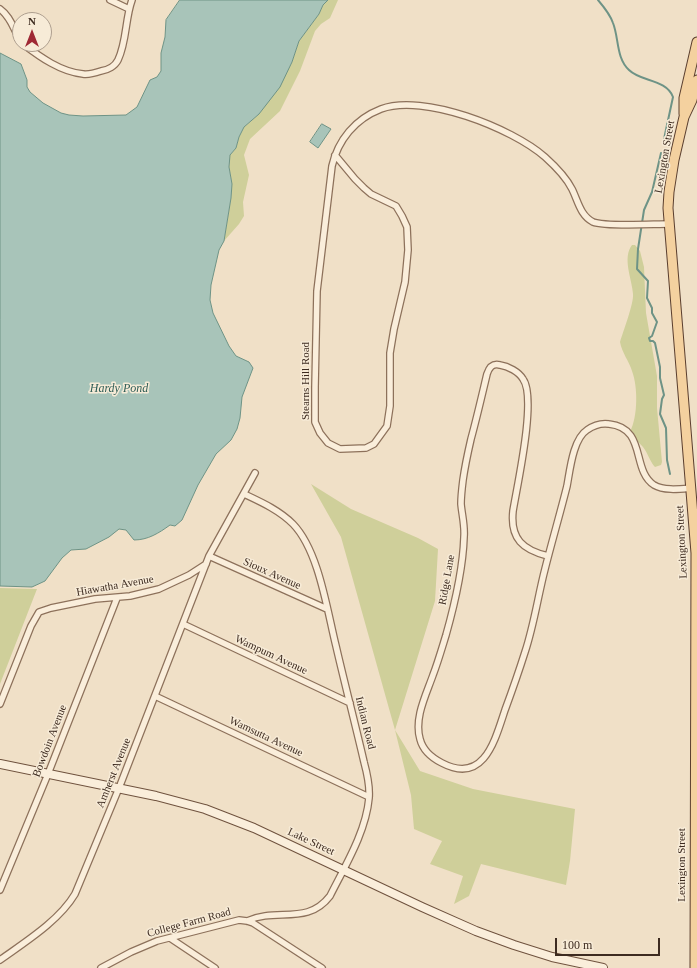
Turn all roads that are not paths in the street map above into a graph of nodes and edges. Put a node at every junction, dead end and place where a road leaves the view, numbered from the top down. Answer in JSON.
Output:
{"nodes":[{"id":1,"x":110,"y":0,"type":"edge"},
{"id":2,"x":132,"y":0,"type":"edge"},
{"id":3,"x":0,"y":9,"type":"edge"},
{"id":4,"x":129,"y":9,"type":"junction"},
{"id":5,"x":12,"y":24,"type":"edge"},
{"id":6,"x":697,"y":42,"type":"edge"},
{"id":7,"x":35,"y":52,"type":"edge"},
{"id":8,"x":697,"y":80,"type":"edge"},
{"id":9,"x":684,"y":117,"type":"junction"},
{"id":10,"x":335,"y":155,"type":"junction"},
{"id":11,"x":669,"y":224,"type":"junction"},
{"id":12,"x":255,"y":473,"type":"dead end"},
{"id":13,"x":691,"y":488,"type":"junction"},
{"id":14,"x":244,"y":494,"type":"junction"},
{"id":15,"x":695,"y":510,"type":"edge"},
{"id":16,"x":210,"y":556,"type":"junction"},
{"id":17,"x":548,"y":556,"type":"junction"},
{"id":18,"x":206,"y":564,"type":"junction"},
{"id":19,"x":116,"y":598,"type":"junction"},
{"id":20,"x":327,"y":609,"type":"junction"},
{"id":21,"x":183,"y":624,"type":"junction"},
{"id":22,"x":155,"y":696,"type":"junction"},
{"id":23,"x":350,"y":703,"type":"junction"},
{"id":24,"x":0,"y":704,"type":"edge"},
{"id":25,"x":696,"y":741,"type":"edge"},
{"id":26,"x":0,"y":764,"type":"edge"},
{"id":27,"x":48,"y":774,"type":"junction"},
{"id":28,"x":119,"y":788,"type":"junction"},
{"id":29,"x":369,"y":797,"type":"junction"},
{"id":30,"x":343,"y":869,"type":"junction"},
{"id":31,"x":0,"y":890,"type":"edge"},
{"id":32,"x":247,"y":921,"type":"junction"},
{"id":33,"x":170,"y":938,"type":"junction"},
{"id":34,"x":0,"y":960,"type":"edge"},
{"id":35,"x":579,"y":965,"type":"edge"},
{"id":36,"x":101,"y":968,"type":"edge"},
{"id":37,"x":215,"y":968,"type":"edge"},
{"id":38,"x":322,"y":968,"type":"edge"},
{"id":39,"x":603,"y":968,"type":"edge"},
{"id":40,"x":695,"y":968,"type":"edge"}],
"edges":[{"from":1,"to":4,"type":"street"},
{"from":2,"to":4,"type":"street"},
{"from":3,"to":5,"type":"street"},
{"from":4,"to":7,"type":"street"},
{"from":6,"to":9,"type":"main road","name":"Lexington Street"},
{"from":8,"to":9,"type":"main road","name":"Lexington Street"},
{"from":9,"to":11,"type":"main road","name":"Lexington Street"},
{"from":10,"to":10,"type":"street","name":"Stearns Hill Road"},
{"from":10,"to":11,"type":"street","name":"Stearns Hill Road"},
{"from":11,"to":13,"type":"main road","name":"Lexington Street"},
{"from":12,"to":14,"type":"street"},
{"from":13,"to":15,"type":"main road","name":"Lexington Street"},
{"from":13,"to":17,"type":"street","name":"Ridge Lane"},
{"from":14,"to":16,"type":"street"},
{"from":14,"to":20,"type":"street","name":"Indian Road"},
{"from":15,"to":25,"type":"main road","name":"Lexington Street"},
{"from":16,"to":18,"type":"street"},
{"from":16,"to":20,"type":"street","name":"Sioux Avenue"},
{"from":17,"to":17,"type":"street","name":"Ridge Lane"},
{"from":18,"to":19,"type":"street","name":"Hiawatha Avenue"},
{"from":18,"to":21,"type":"street","name":"Amherst Avenue"},
{"from":19,"to":24,"type":"street","name":"Hiawatha Avenue"},
{"from":19,"to":27,"type":"street","name":"Bowdoin Avenue"},
{"from":20,"to":23,"type":"street","name":"Indian Road"},
{"from":21,"to":22,"type":"street","name":"Amherst Avenue"},
{"from":21,"to":23,"type":"street","name":"Wampum Avenue"},
{"from":22,"to":28,"type":"street","name":"Amherst Avenue"},
{"from":22,"to":29,"type":"street","name":"Wamsutta Avenue"},
{"from":23,"to":29,"type":"street","name":"Indian Road"},
{"from":25,"to":40,"type":"main road","name":"Lexington Street"},
{"from":26,"to":27,"type":"street","name":"Lake Street"},
{"from":27,"to":28,"type":"street","name":"Lake Street"},
{"from":27,"to":31,"type":"street","name":"Bowdoin Avenue"},
{"from":28,"to":30,"type":"street","name":"Lake Street"},
{"from":28,"to":34,"type":"street","name":"Amherst Avenue"},
{"from":29,"to":30,"type":"street","name":"Indian Road"},
{"from":30,"to":32,"type":"street","name":"Indian Road"},
{"from":30,"to":35,"type":"street","name":"Lake Street"},
{"from":32,"to":33,"type":"street","name":"College Farm Road"},
{"from":32,"to":38,"type":"street","name":"College Farm Road"},
{"from":33,"to":36,"type":"street","name":"College Farm Road"},
{"from":33,"to":37,"type":"street"},
{"from":35,"to":39,"type":"street","name":"Lake Street"}]}
